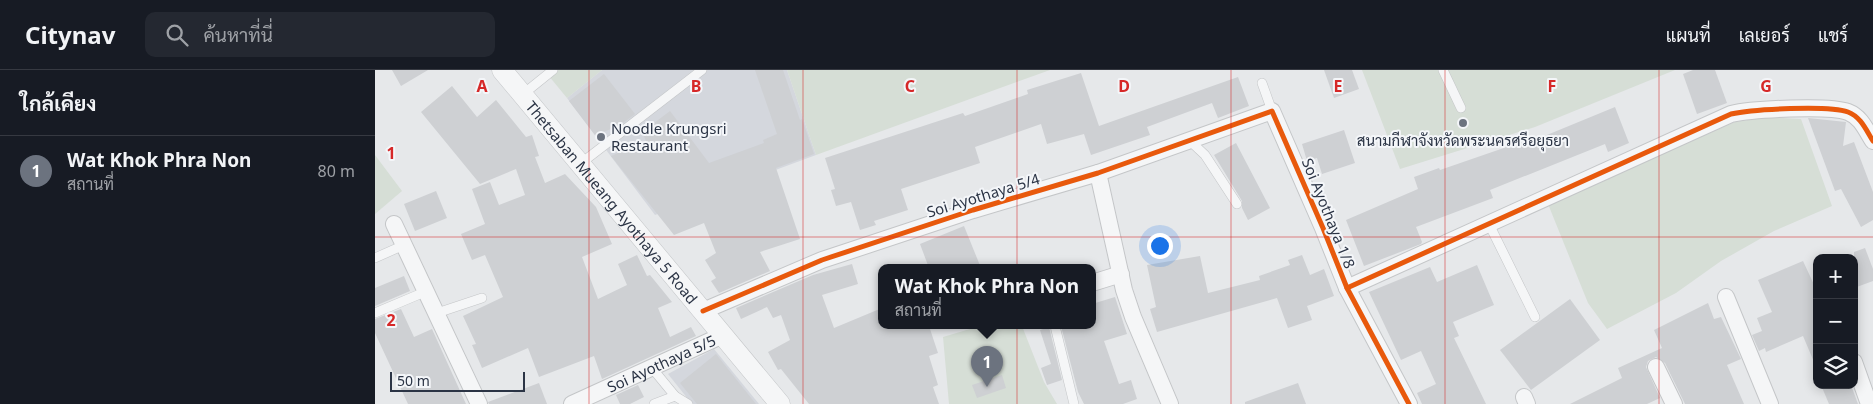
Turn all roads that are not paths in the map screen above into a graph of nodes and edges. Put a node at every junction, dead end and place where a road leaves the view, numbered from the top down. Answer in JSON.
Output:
{"nodes":[{"id":1,"x":502,"y":70,"type":"edge"},
{"id":2,"x":553,"y":70,"type":"edge"},
{"id":3,"x":702,"y":70,"type":"edge"},
{"id":4,"x":1443,"y":70,"type":"edge"},
{"id":5,"x":1262,"y":83,"type":"dead end"},
{"id":6,"x":522,"y":95,"type":"junction"},
{"id":7,"x":1461,"y":108,"type":"dead end"},
{"id":8,"x":1272,"y":110,"type":"junction"},
{"id":9,"x":1189,"y":140,"type":"junction"},
{"id":10,"x":1873,"y":141,"type":"edge"},
{"id":11,"x":580,"y":164,"type":"junction"},
{"id":12,"x":1098,"y":173,"type":"junction"},
{"id":13,"x":1237,"y":204,"type":"dead end"},
{"id":14,"x":394,"y":224,"type":"dead end"},
{"id":15,"x":1489,"y":224,"type":"junction"},
{"id":16,"x":404,"y":245,"type":"junction"},
{"id":17,"x":375,"y":258,"type":"edge"},
{"id":18,"x":1121,"y":274,"type":"junction"},
{"id":19,"x":1096,"y":282,"type":"edge"},
{"id":20,"x":1347,"y":288,"type":"junction"},
{"id":21,"x":427,"y":291,"type":"junction"},
{"id":22,"x":1726,"y":297,"type":"dead end"},
{"id":23,"x":482,"y":298,"type":"dead end"},
{"id":24,"x":703,"y":311,"type":"junction"},
{"id":25,"x":375,"y":313,"type":"edge"},
{"id":26,"x":437,"y":313,"type":"junction"},
{"id":27,"x":1535,"y":317,"type":"dead end"},
{"id":28,"x":1056,"y":329,"type":"edge"},
{"id":29,"x":723,"y":335,"type":"junction"},
{"id":30,"x":1657,"y":367,"type":"dead end"},
{"id":31,"x":652,"y":368,"type":"junction"},
{"id":32,"x":1858,"y":373,"type":"edge"},
{"id":33,"x":675,"y":396,"type":"junction"},
{"id":34,"x":775,"y":402,"type":"edge"},
{"id":35,"x":479,"y":404,"type":"edge"},
{"id":36,"x":572,"y":404,"type":"edge"},
{"id":37,"x":654,"y":404,"type":"edge"},
{"id":38,"x":688,"y":404,"type":"edge"},
{"id":39,"x":1074,"y":404,"type":"edge"},
{"id":40,"x":1170,"y":404,"type":"edge"},
{"id":41,"x":1409,"y":404,"type":"edge"},
{"id":42,"x":1674,"y":404,"type":"edge"},
{"id":43,"x":1770,"y":404,"type":"edge"},
{"id":44,"x":1869,"y":404,"type":"edge"}],
"edges":[{"from":1,"to":6,"type":"street","name":"Thetsaban Mueang Ayothaya 5 Road"},
{"from":2,"to":6,"type":"lane"},
{"from":3,"to":11,"type":"lane"},
{"from":4,"to":7,"type":"lane"},
{"from":5,"to":8,"type":"lane"},
{"from":6,"to":11,"type":"street","name":"Thetsaban Mueang Ayothaya 5 Road"},
{"from":8,"to":9,"type":"street","name":"Soi Ayothaya 5/4"},
{"from":8,"to":20,"type":"street","name":"Soi Ayothaya 1/8"},
{"from":9,"to":12,"type":"street","name":"Soi Ayothaya 5/4"},
{"from":9,"to":13,"type":"lane"},
{"from":10,"to":15,"type":"street"},
{"from":11,"to":24,"type":"street","name":"Thetsaban Mueang Ayothaya 5 Road"},
{"from":12,"to":18,"type":"street"},
{"from":12,"to":24,"type":"street","name":"Soi Ayothaya 5/4"},
{"from":14,"to":16,"type":"street"},
{"from":15,"to":20,"type":"street"},
{"from":15,"to":27,"type":"lane"},
{"from":16,"to":17,"type":"lane"},
{"from":16,"to":21,"type":"street"},
{"from":18,"to":19,"type":"street"},
{"from":18,"to":40,"type":"street"},
{"from":20,"to":41,"type":"street","name":"Soi Ayothaya 1/8"},
{"from":21,"to":25,"type":"lane"},
{"from":21,"to":26,"type":"street"},
{"from":22,"to":43,"type":"street"},
{"from":23,"to":26,"type":"lane"},
{"from":24,"to":29,"type":"street","name":"Thetsaban Mueang Ayothaya 5 Road"},
{"from":26,"to":35,"type":"street"},
{"from":28,"to":39,"type":"lane"},
{"from":29,"to":31,"type":"street","name":"Soi Ayothaya 5/5"},
{"from":29,"to":34,"type":"street","name":"Thetsaban Mueang Ayothaya 5 Road"},
{"from":30,"to":42,"type":"street"},
{"from":31,"to":33,"type":"lane"},
{"from":31,"to":36,"type":"street","name":"Soi Ayothaya 5/5"},
{"from":32,"to":44,"type":"street"},
{"from":33,"to":37,"type":"lane"},
{"from":33,"to":38,"type":"lane"}]}
